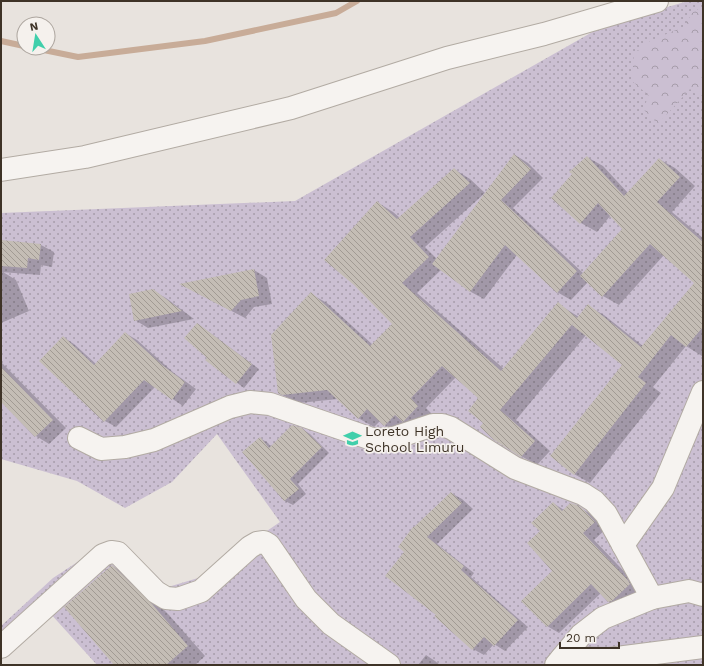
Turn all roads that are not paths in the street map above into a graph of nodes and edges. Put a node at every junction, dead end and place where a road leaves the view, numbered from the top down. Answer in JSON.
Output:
{"nodes":[{"id":1,"x":657,"y":1,"type":"edge"},
{"id":2,"x":1,"y":170,"type":"edge"},
{"id":3,"x":703,"y":392,"type":"edge"},
{"id":4,"x":79,"y":438,"type":"dead end"},
{"id":5,"x":623,"y":545,"type":"junction"},
{"id":6,"x":703,"y":595,"type":"edge"},
{"id":7,"x":652,"y":598,"type":"junction"},
{"id":8,"x":1,"y":647,"type":"edge"},
{"id":9,"x":703,"y":647,"type":"edge"},
{"id":10,"x":559,"y":661,"type":"edge"},
{"id":11,"x":389,"y":665,"type":"edge"}],
"edges":[{"from":1,"to":2,"type":"street"},
{"from":3,"to":5,"type":"street"},
{"from":4,"to":5,"type":"street"},
{"from":5,"to":7,"type":"street"},
{"from":6,"to":7,"type":"street"},
{"from":7,"to":10,"type":"street"},
{"from":8,"to":11,"type":"street"},
{"from":9,"to":10,"type":"street"}]}
